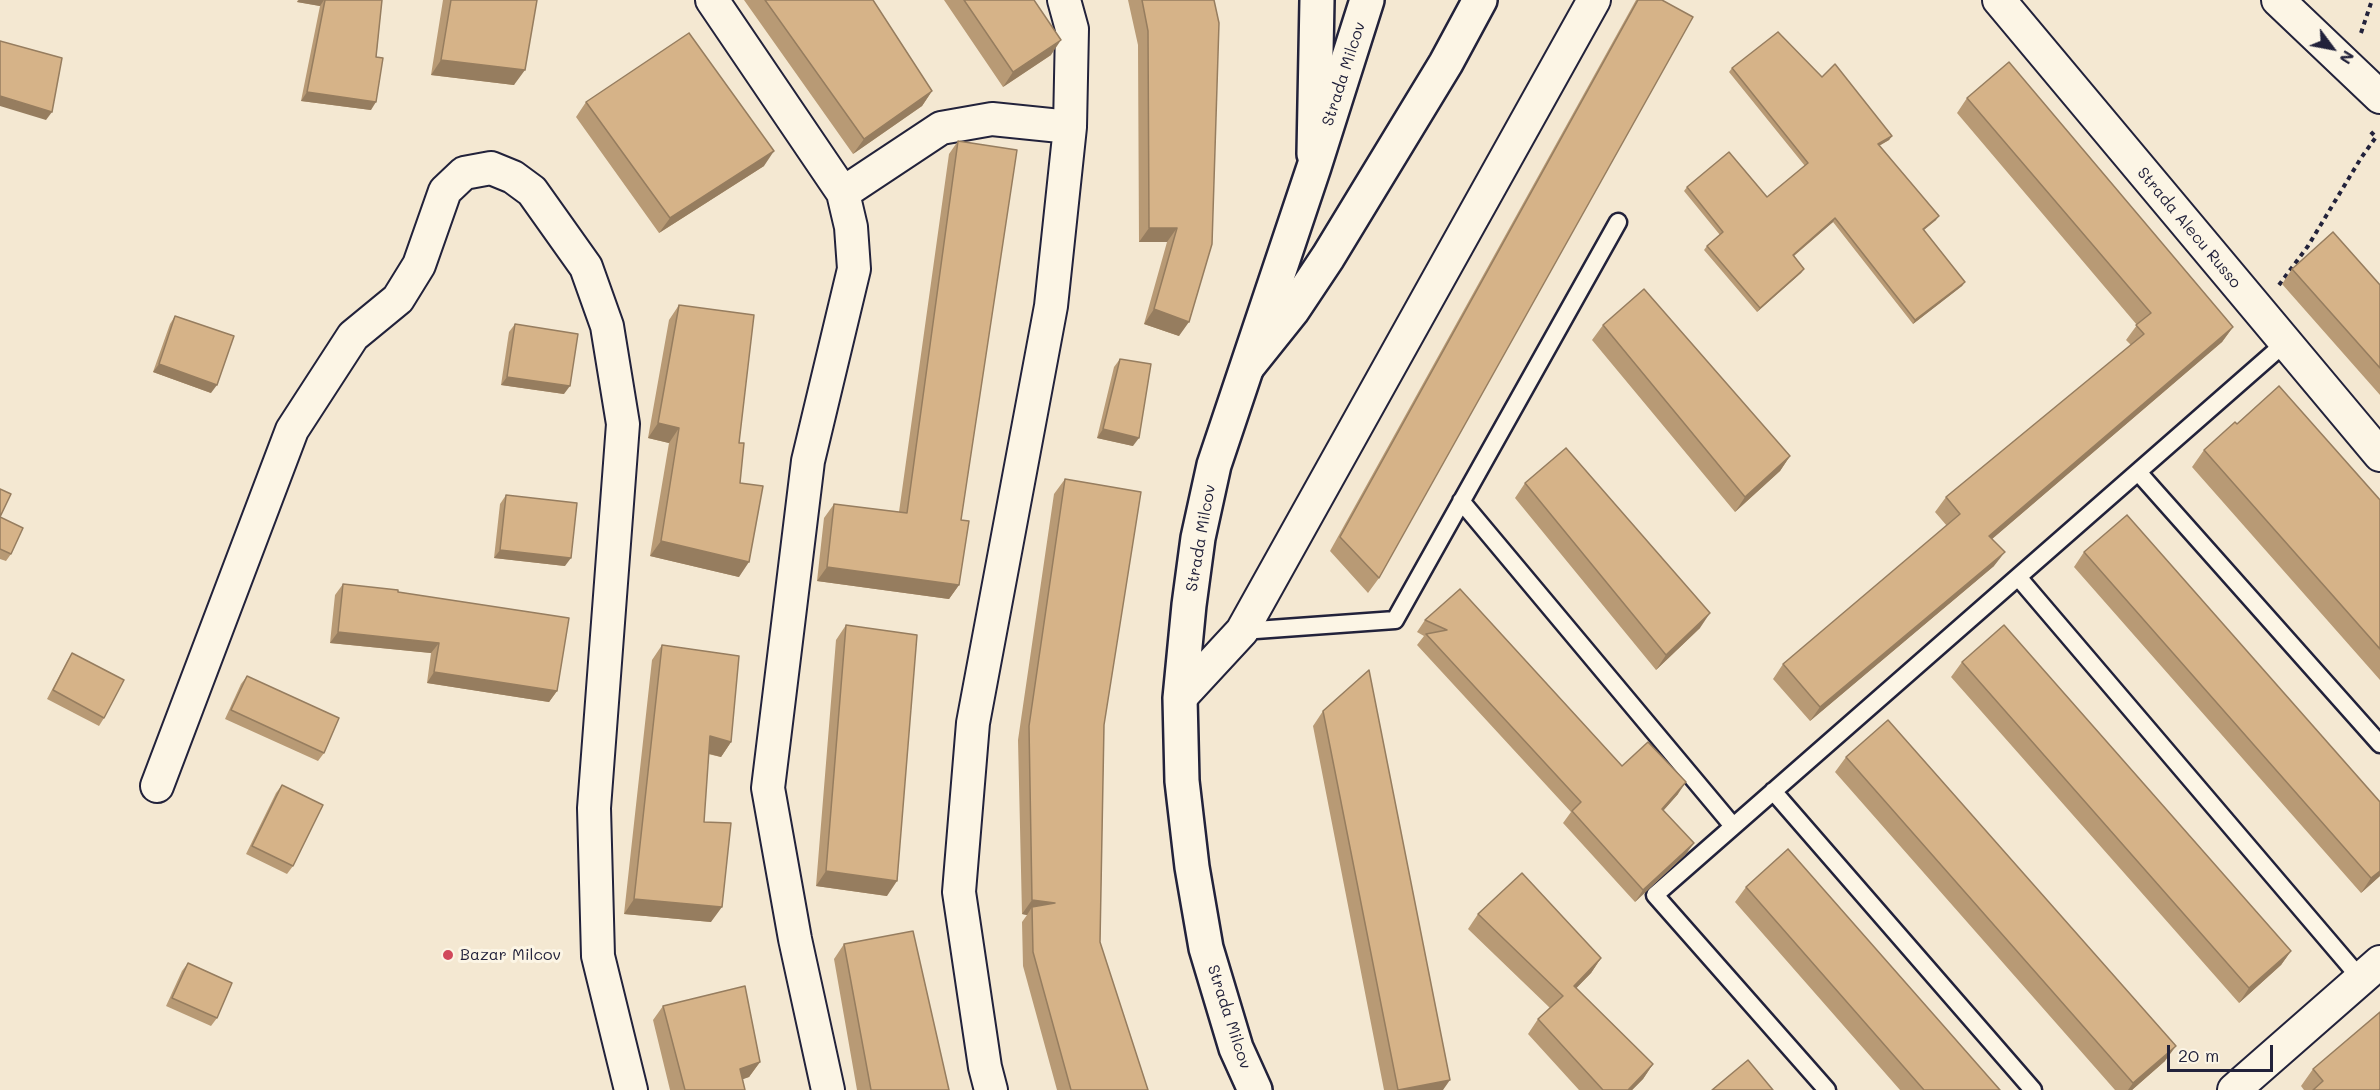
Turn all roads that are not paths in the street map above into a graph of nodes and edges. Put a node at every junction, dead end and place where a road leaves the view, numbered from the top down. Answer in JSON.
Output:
{"nodes":[{"id":1,"x":712,"y":0,"type":"edge"},
{"id":2,"x":1064,"y":0,"type":"edge"},
{"id":3,"x":1317,"y":0,"type":"edge"},
{"id":4,"x":1367,"y":0,"type":"edge"},
{"id":5,"x":1480,"y":0,"type":"edge"},
{"id":6,"x":1594,"y":0,"type":"edge"},
{"id":7,"x":1999,"y":0,"type":"edge"},
{"id":8,"x":2278,"y":0,"type":"edge"},
{"id":9,"x":2380,"y":97,"type":"edge"},
{"id":10,"x":1070,"y":127,"type":"junction"},
{"id":11,"x":1314,"y":167,"type":"junction"},
{"id":12,"x":843,"y":193,"type":"junction"},
{"id":13,"x":1618,"y":222,"type":"dead end"},
{"id":14,"x":2285,"y":343,"type":"junction"},
{"id":15,"x":1247,"y":367,"type":"junction"},
{"id":16,"x":2380,"y":455,"type":"edge"},
{"id":17,"x":2138,"y":472,"type":"junction"},
{"id":18,"x":1461,"y":501,"type":"junction"},
{"id":19,"x":2018,"y":577,"type":"junction"},
{"id":20,"x":1242,"y":631,"type":"junction"},
{"id":21,"x":1180,"y":698,"type":"junction"},
{"id":22,"x":2380,"y":744,"type":"edge"},
{"id":23,"x":157,"y":786,"type":"dead end"},
{"id":24,"x":1773,"y":791,"type":"junction"},
{"id":25,"x":1733,"y":826,"type":"junction"},
{"id":26,"x":2370,"y":970,"type":"edge"},
{"id":27,"x":631,"y":1090,"type":"edge"},
{"id":28,"x":828,"y":1090,"type":"edge"},
{"id":29,"x":991,"y":1090,"type":"edge"},
{"id":30,"x":1255,"y":1090,"type":"edge"},
{"id":31,"x":1827,"y":1090,"type":"edge"},
{"id":32,"x":2033,"y":1090,"type":"edge"},
{"id":33,"x":2234,"y":1090,"type":"edge"}],
"edges":[{"from":1,"to":12,"type":"street"},
{"from":2,"to":10,"type":"street"},
{"from":3,"to":11,"type":"main road"},
{"from":4,"to":11,"type":"main road","name":"Strada Milcov"},
{"from":5,"to":15,"type":"main road"},
{"from":6,"to":20,"type":"street"},
{"from":7,"to":14,"type":"street","name":"Strada Alecu Russo"},
{"from":8,"to":9,"type":"street"},
{"from":10,"to":12,"type":"street"},
{"from":10,"to":29,"type":"street"},
{"from":11,"to":15,"type":"main road","name":"Strada Milcov"},
{"from":12,"to":28,"type":"street"},
{"from":13,"to":18,"type":"lane"},
{"from":14,"to":16,"type":"street","name":"Strada Alecu Russo"},
{"from":14,"to":17,"type":"lane"},
{"from":15,"to":21,"type":"main road","name":"Strada Milcov"},
{"from":17,"to":19,"type":"lane"},
{"from":17,"to":22,"type":"lane"},
{"from":18,"to":20,"type":"lane"},
{"from":18,"to":25,"type":"lane"},
{"from":19,"to":24,"type":"lane"},
{"from":19,"to":26,"type":"lane"},
{"from":20,"to":21,"type":"street"},
{"from":21,"to":30,"type":"main road","name":"Strada Milcov"},
{"from":23,"to":27,"type":"street"},
{"from":24,"to":25,"type":"lane"},
{"from":24,"to":32,"type":"lane"},
{"from":25,"to":31,"type":"lane"},
{"from":26,"to":33,"type":"street"}]}
